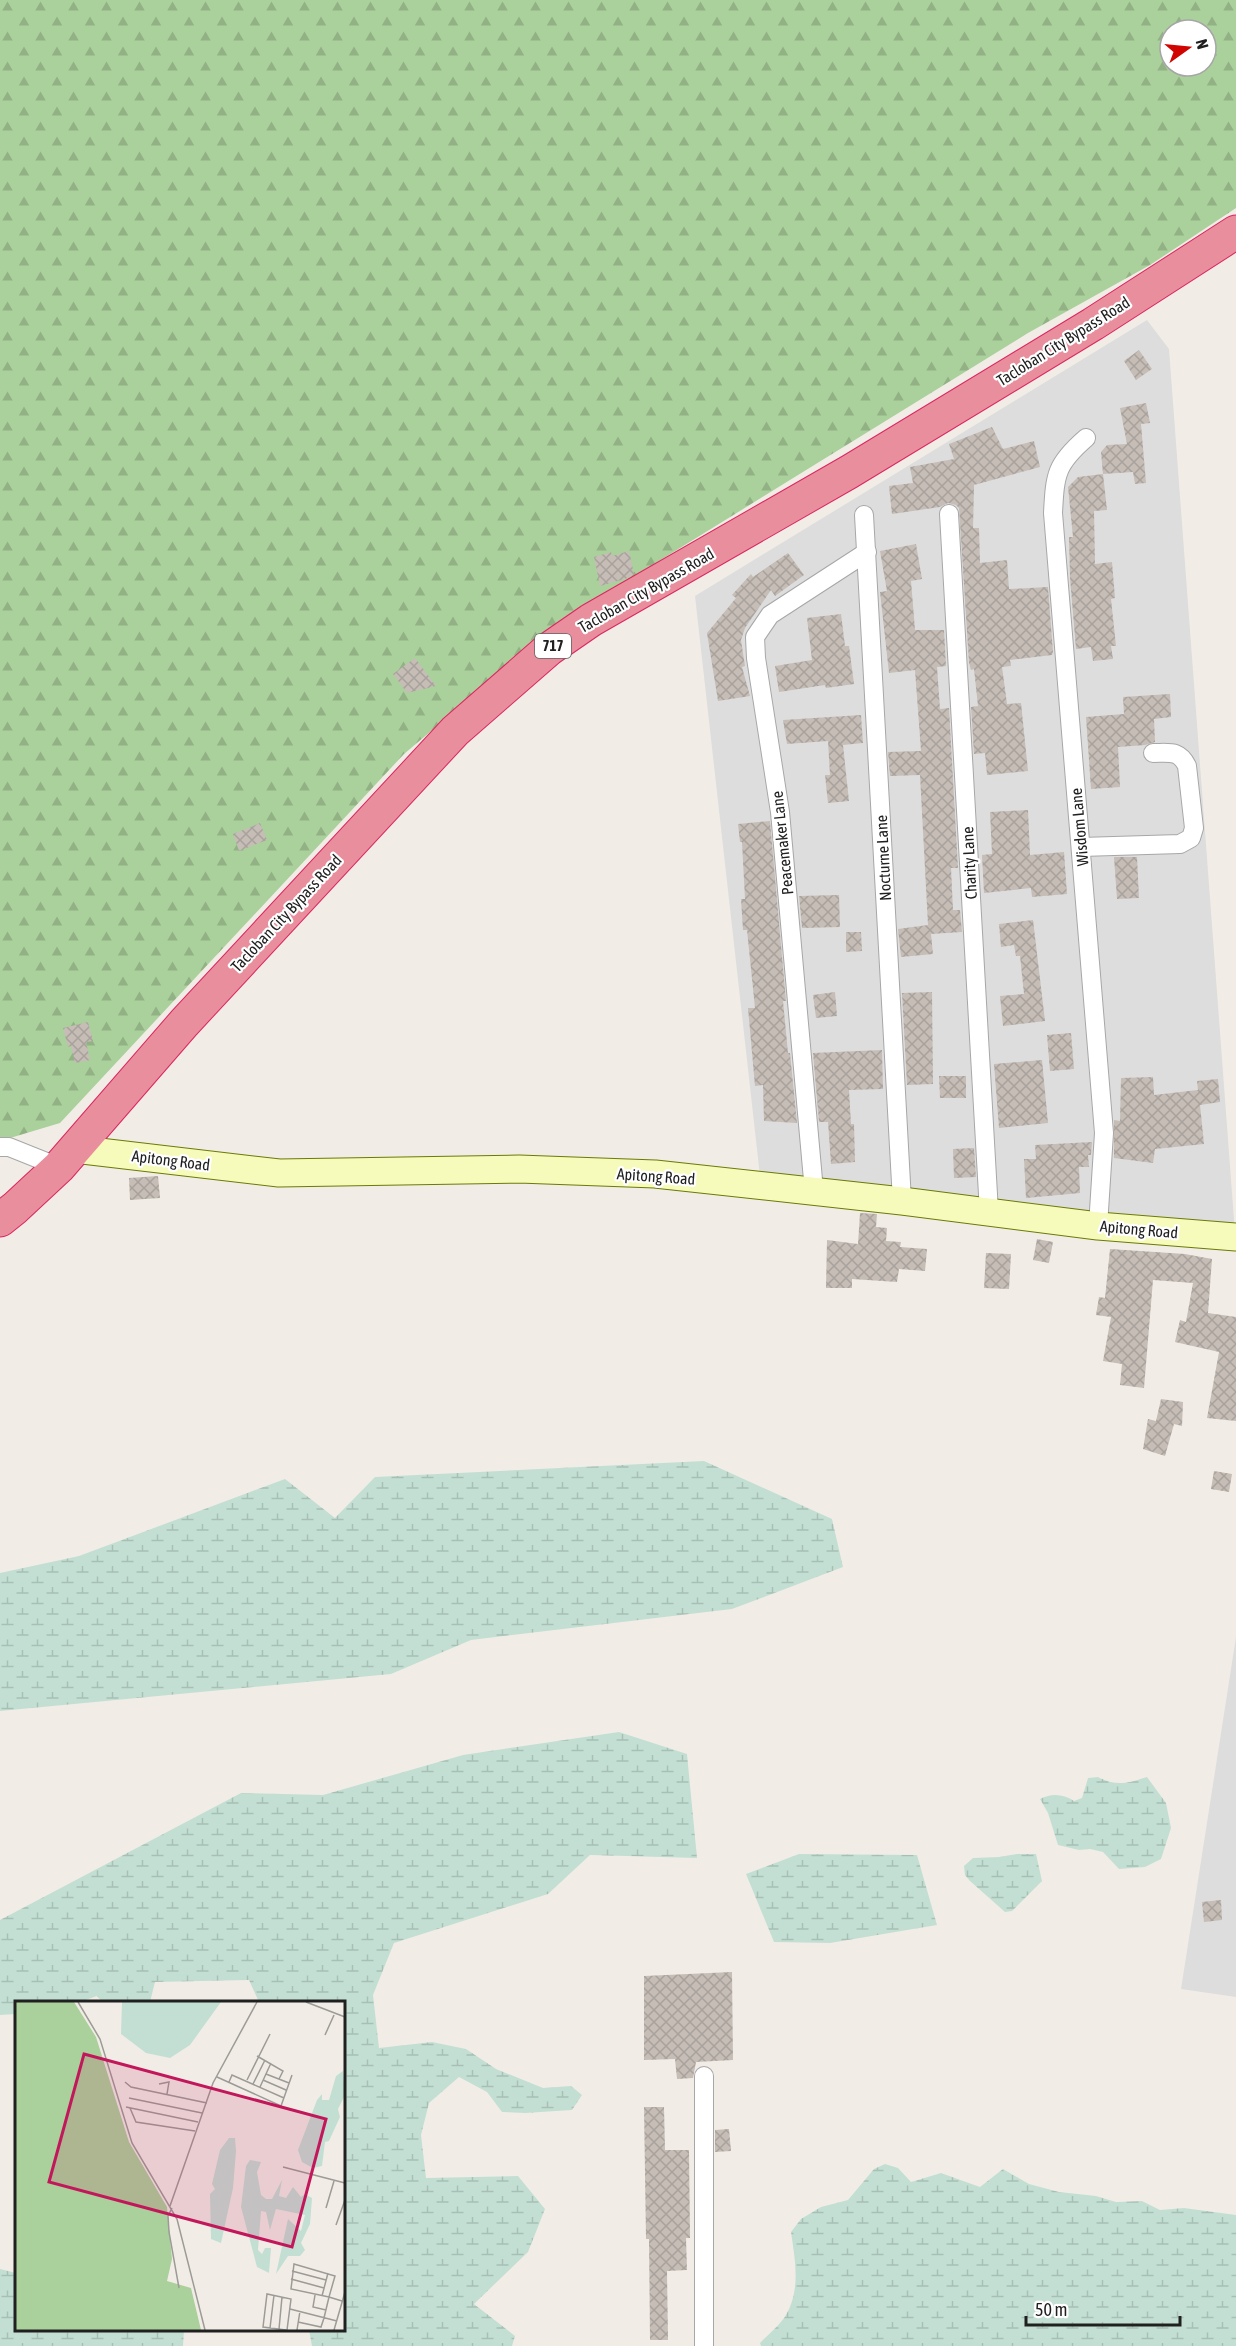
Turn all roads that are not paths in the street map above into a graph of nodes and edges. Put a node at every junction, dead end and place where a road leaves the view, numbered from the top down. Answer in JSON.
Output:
{"nodes":[{"id":1,"x":1236,"y":232,"type":"edge"},
{"id":2,"x":1086,"y":438,"type":"dead end"},
{"id":3,"x":949,"y":514,"type":"dead end"},
{"id":4,"x":864,"y":515,"type":"dead end"},
{"id":5,"x":867,"y":552,"type":"junction"},
{"id":6,"x":1153,"y":753,"type":"dead end"},
{"id":7,"x":1081,"y":847,"type":"junction"},
{"id":8,"x":0,"y":1148,"type":"edge"},
{"id":9,"x":66,"y":1158,"type":"junction"},
{"id":10,"x":814,"y":1191,"type":"junction"},
{"id":11,"x":902,"y":1201,"type":"junction"},
{"id":12,"x":989,"y":1212,"type":"junction"},
{"id":13,"x":0,"y":1220,"type":"edge"},
{"id":14,"x":1098,"y":1227,"type":"junction"},
{"id":15,"x":1236,"y":1237,"type":"edge"},
{"id":16,"x":704,"y":2076,"type":"dead end"},
{"id":17,"x":704,"y":2346,"type":"edge"}],
"edges":[{"from":1,"to":9,"type":"highway","name":"Tacloban City Bypass Road","number":"717"},
{"from":2,"to":7,"type":"street","name":"Wisdom Lane"},
{"from":3,"to":12,"type":"street","name":"Charity Lane"},
{"from":4,"to":5,"type":"street","name":"Nocturne Lane"},
{"from":5,"to":10,"type":"street","name":"Peacemaker Lane"},
{"from":5,"to":11,"type":"street","name":"Nocturne Lane"},
{"from":6,"to":7,"type":"street"},
{"from":7,"to":14,"type":"street","name":"Wisdom Lane"},
{"from":8,"to":9,"type":"street"},
{"from":9,"to":10,"type":"street","name":"Apitong Road"},
{"from":9,"to":13,"type":"highway","name":"Tacloban City Bypass Road","number":"717"},
{"from":10,"to":11,"type":"street","name":"Apitong Road"},
{"from":11,"to":12,"type":"street","name":"Apitong Road"},
{"from":12,"to":14,"type":"street","name":"Apitong Road"},
{"from":14,"to":15,"type":"street","name":"Apitong Road"},
{"from":16,"to":17,"type":"street"}]}
